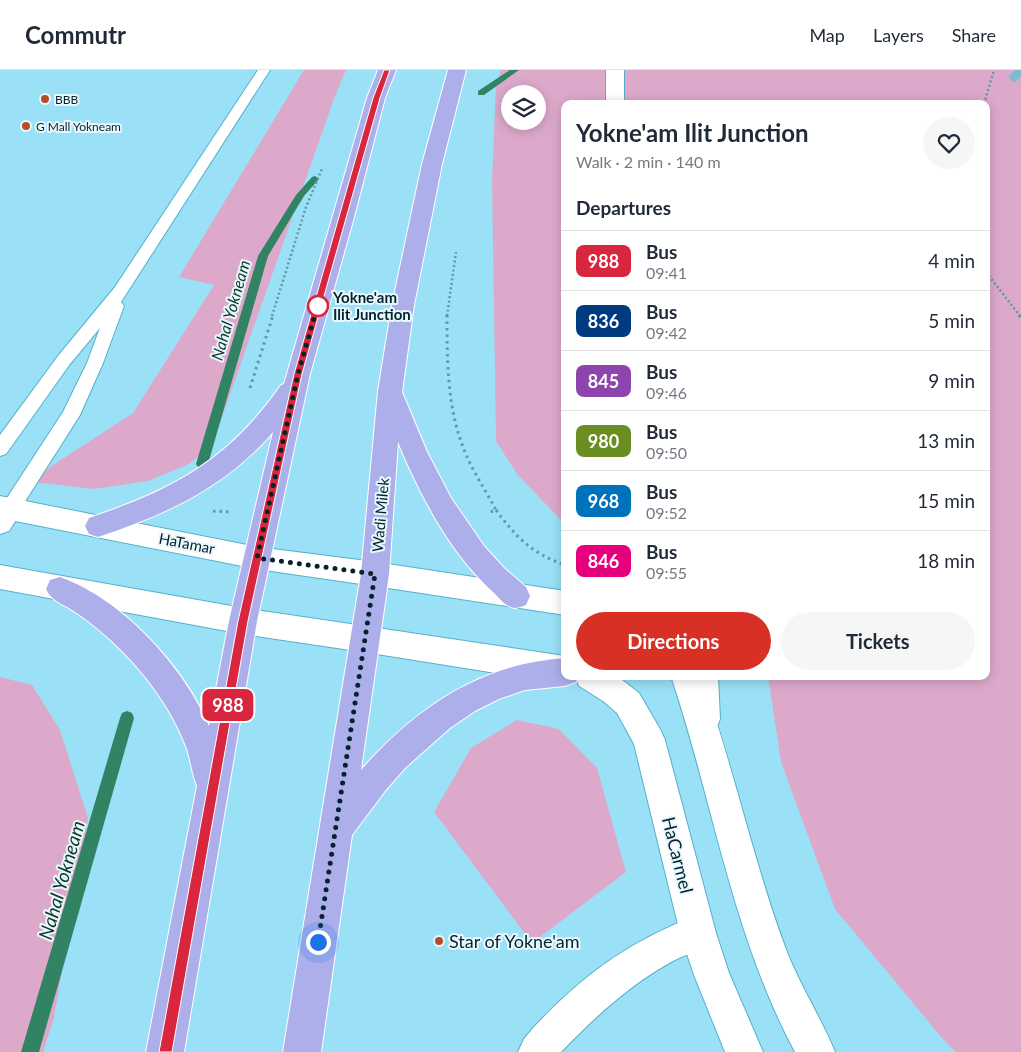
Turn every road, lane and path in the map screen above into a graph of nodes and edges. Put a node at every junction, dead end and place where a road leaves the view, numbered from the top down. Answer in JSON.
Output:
{"nodes":[{"id":1,"x":264,"y":70,"type":"edge"},
{"id":2,"x":387,"y":70,"type":"edge"},
{"id":3,"x":457,"y":70,"type":"edge"},
{"id":4,"x":615,"y":70,"type":"edge"},
{"id":5,"x":994,"y":70,"type":"edge"},
{"id":6,"x":615,"y":100,"type":"edge"},
{"id":7,"x":985,"y":100,"type":"edge"},
{"id":8,"x":325,"y":161,"type":"dead end"},
{"id":9,"x":456,"y":252,"type":"dead end"},
{"id":10,"x":990,"y":277,"type":"edge"},
{"id":11,"x":121,"y":291,"type":"junction"},
{"id":12,"x":1021,"y":318,"type":"edge"},
{"id":13,"x":298,"y":374,"type":"junction"},
{"id":14,"x":390,"y":391,"type":"junction"},
{"id":15,"x":248,"y":392,"type":"dead end"},
{"id":16,"x":0,"y":449,"type":"edge"},
{"id":17,"x":496,"y":510,"type":"junction"},
{"id":18,"x":3,"y":513,"type":"edge"},
{"id":19,"x":454,"y":524,"type":"junction"},
{"id":20,"x":98,"y":526,"type":"junction"},
{"id":21,"x":257,"y":558,"type":"junction"},
{"id":22,"x":561,"y":564,"type":"edge"},
{"id":23,"x":375,"y":574,"type":"junction"},
{"id":24,"x":0,"y":577,"type":"edge"},
{"id":25,"x":60,"y":589,"type":"junction"},
{"id":26,"x":516,"y":596,"type":"junction"},
{"id":27,"x":561,"y":602,"type":"edge"},
{"id":28,"x":243,"y":621,"type":"junction"},
{"id":29,"x":364,"y":639,"type":"junction"},
{"id":30,"x":561,"y":670,"type":"edge"},
{"id":31,"x":561,"y":672,"type":"edge"},
{"id":32,"x":596,"y":680,"type":"edge"},
{"id":33,"x":687,"y":680,"type":"edge"},
{"id":34,"x":703,"y":680,"type":"edge"},
{"id":35,"x":707,"y":743,"type":"junction"},
{"id":36,"x":209,"y":808,"type":"junction"},
{"id":37,"x":335,"y":831,"type":"junction"},
{"id":38,"x":698,"y":933,"type":"junction"},
{"id":39,"x":165,"y":1052,"type":"edge"},
{"id":40,"x":302,"y":1052,"type":"edge"},
{"id":41,"x":537,"y":1052,"type":"edge"},
{"id":42,"x":744,"y":1052,"type":"edge"},
{"id":43,"x":816,"y":1052,"type":"edge"}],
"edges":[{"from":1,"to":11,"type":"lane"},
{"from":2,"to":13,"type":"main road"},
{"from":3,"to":14,"type":"main road","name":"Wadi Milek"},
{"from":4,"to":6,"type":"street"},
{"from":5,"to":7,"type":"path"},
{"from":8,"to":15,"type":"path"},
{"from":9,"to":17,"type":"path"},
{"from":10,"to":12,"type":"path"},
{"from":11,"to":16,"type":"lane"},
{"from":11,"to":18,"type":"lane"},
{"from":13,"to":20,"type":"main road"},
{"from":13,"to":21,"type":"main road"},
{"from":14,"to":19,"type":"main road"},
{"from":14,"to":23,"type":"main road","name":"Wadi Milek"},
{"from":17,"to":19,"type":"path"},
{"from":17,"to":22,"type":"path"},
{"from":18,"to":20,"type":"street","name":"HaTamar"},
{"from":19,"to":26,"type":"main road"},
{"from":20,"to":21,"type":"street","name":"HaTamar"},
{"from":21,"to":23,"type":"street","name":"HaTamar"},
{"from":21,"to":28,"type":"main road"},
{"from":23,"to":26,"type":"street"},
{"from":23,"to":29,"type":"main road","name":"Wadi Milek"},
{"from":24,"to":25,"type":"street"},
{"from":25,"to":28,"type":"street"},
{"from":25,"to":36,"type":"main road"},
{"from":26,"to":27,"type":"street"},
{"from":28,"to":29,"type":"street"},
{"from":28,"to":36,"type":"main road"},
{"from":29,"to":30,"type":"street"},
{"from":29,"to":37,"type":"main road","name":"Wadi Milek"},
{"from":31,"to":37,"type":"main road"},
{"from":32,"to":38,"type":"street","name":"HaCarmel"},
{"from":33,"to":35,"type":"street"},
{"from":34,"to":35,"type":"street"},
{"from":35,"to":43,"type":"street"},
{"from":36,"to":39,"type":"main road"},
{"from":37,"to":40,"type":"main road","name":"Wadi Milek"},
{"from":38,"to":41,"type":"street"},
{"from":38,"to":42,"type":"street","name":"HaCarmel"}]}
